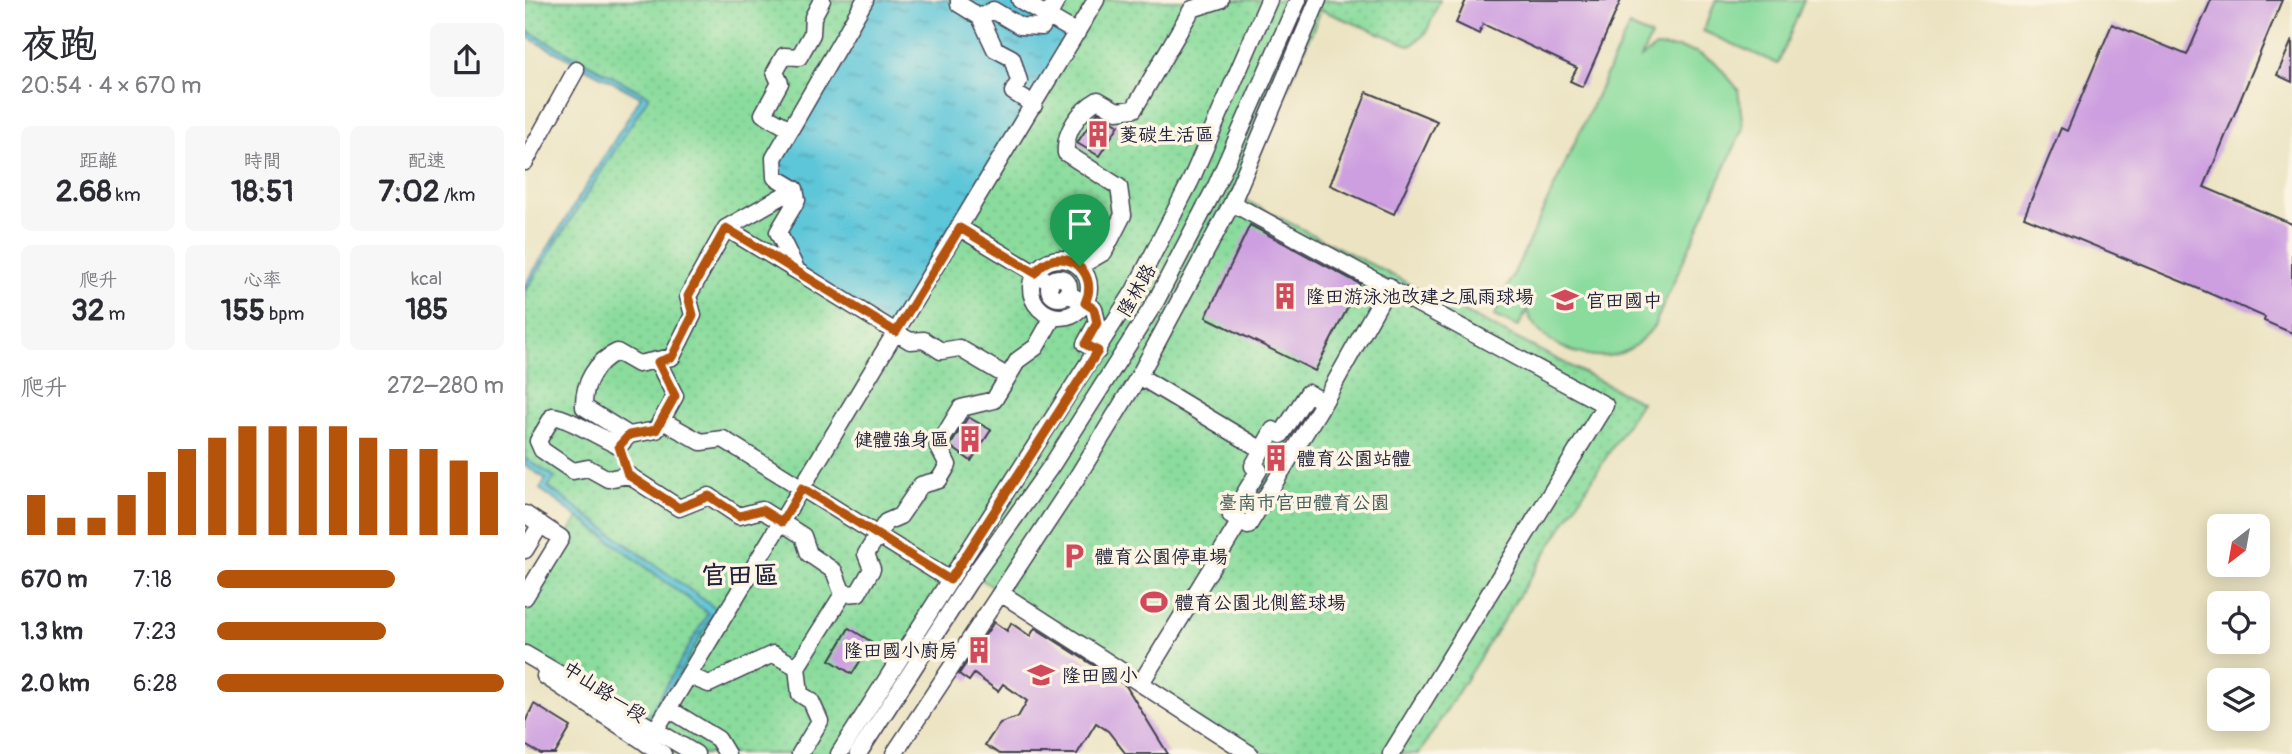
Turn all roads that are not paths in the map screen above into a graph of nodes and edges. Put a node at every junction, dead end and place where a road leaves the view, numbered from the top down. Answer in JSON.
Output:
{"nodes":[{"id":1,"x":822,"y":0,"type":"edge"},
{"id":2,"x":865,"y":0,"type":"edge"},
{"id":3,"x":959,"y":0,"type":"edge"},
{"id":4,"x":1020,"y":0,"type":"edge"},
{"id":5,"x":1057,"y":0,"type":"edge"},
{"id":6,"x":1096,"y":0,"type":"edge"},
{"id":7,"x":1220,"y":0,"type":"edge"},
{"id":8,"x":1269,"y":0,"type":"edge"},
{"id":9,"x":1298,"y":0,"type":"edge"},
{"id":10,"x":1318,"y":0,"type":"edge"},
{"id":11,"x":1047,"y":16,"type":"junction"},
{"id":12,"x":980,"y":17,"type":"junction"},
{"id":13,"x":1077,"y":33,"type":"junction"},
{"id":14,"x":576,"y":70,"type":"dead end"},
{"id":15,"x":1034,"y":105,"type":"junction"},
{"id":16,"x":790,"y":129,"type":"junction"},
{"id":17,"x":531,"y":139,"type":"edge"},
{"id":18,"x":525,"y":162,"type":"edge"},
{"id":19,"x":795,"y":189,"type":"junction"},
{"id":20,"x":1232,"y":203,"type":"junction"},
{"id":21,"x":726,"y":228,"type":"junction"},
{"id":22,"x":960,"y":228,"type":"junction"},
{"id":23,"x":1080,"y":266,"type":"junction"},
{"id":24,"x":797,"y":271,"type":"junction"},
{"id":25,"x":1035,"y":273,"type":"junction"},
{"id":26,"x":1389,"y":286,"type":"junction"},
{"id":27,"x":1085,"y":303,"type":"junction"},
{"id":28,"x":1053,"y":317,"type":"junction"},
{"id":29,"x":896,"y":332,"type":"junction"},
{"id":30,"x":1098,"y":351,"type":"junction"},
{"id":31,"x":658,"y":362,"type":"junction"},
{"id":32,"x":1139,"y":376,"type":"junction"},
{"id":33,"x":1008,"y":377,"type":"junction"},
{"id":34,"x":1324,"y":402,"type":"junction"},
{"id":35,"x":661,"y":420,"type":"junction"},
{"id":36,"x":624,"y":440,"type":"junction"},
{"id":37,"x":1262,"y":450,"type":"junction"},
{"id":38,"x":628,"y":475,"type":"junction"},
{"id":39,"x":802,"y":488,"type":"junction"},
{"id":40,"x":525,"y":514,"type":"edge"},
{"id":41,"x":782,"y":522,"type":"junction"},
{"id":42,"x":1240,"y":522,"type":"junction"},
{"id":43,"x":541,"y":524,"type":"junction"},
{"id":44,"x":878,"y":535,"type":"junction"},
{"id":45,"x":525,"y":550,"type":"edge"},
{"id":46,"x":950,"y":580,"type":"junction"},
{"id":47,"x":843,"y":594,"type":"junction"},
{"id":48,"x":1002,"y":594,"type":"junction"},
{"id":49,"x":525,"y":597,"type":"edge"},
{"id":50,"x":525,"y":654,"type":"edge"},
{"id":51,"x":525,"y":663,"type":"edge"},
{"id":52,"x":797,"y":667,"type":"junction"},
{"id":53,"x":689,"y":676,"type":"junction"},
{"id":54,"x":1140,"y":683,"type":"junction"},
{"id":55,"x":669,"y":709,"type":"junction"},
{"id":56,"x":656,"y":729,"type":"junction"},
{"id":57,"x":647,"y":744,"type":"junction"},
{"id":58,"x":663,"y":754,"type":"edge"},
{"id":59,"x":696,"y":754,"type":"edge"},
{"id":60,"x":727,"y":754,"type":"edge"},
{"id":61,"x":800,"y":754,"type":"edge"},
{"id":62,"x":839,"y":754,"type":"edge"},
{"id":63,"x":858,"y":754,"type":"edge"},
{"id":64,"x":894,"y":754,"type":"edge"},
{"id":65,"x":1250,"y":754,"type":"edge"},
{"id":66,"x":1391,"y":754,"type":"edge"}],
"edges":[{"from":1,"to":16,"type":"street"},
{"from":2,"to":16,"type":"street"},
{"from":3,"to":12,"type":"street"},
{"from":4,"to":11,"type":"street"},
{"from":5,"to":11,"type":"street"},
{"from":6,"to":13,"type":"street"},
{"from":7,"to":23,"type":"street"},
{"from":8,"to":30,"type":"street"},
{"from":9,"to":63,"type":"street","name":"隆林路"},
{"from":10,"to":20,"type":"street"},
{"from":11,"to":12,"type":"street"},
{"from":11,"to":13,"type":"street"},
{"from":12,"to":15,"type":"street"},
{"from":13,"to":15,"type":"street"},
{"from":14,"to":17,"type":"street"},
{"from":15,"to":22,"type":"street"},
{"from":16,"to":19,"type":"street"},
{"from":17,"to":18,"type":"street"},
{"from":19,"to":21,"type":"street"},
{"from":19,"to":24,"type":"street"},
{"from":20,"to":26,"type":"street"},
{"from":20,"to":32,"type":"street"},
{"from":21,"to":24,"type":"street"},
{"from":21,"to":31,"type":"street"},
{"from":22,"to":25,"type":"street"},
{"from":22,"to":29,"type":"street"},
{"from":23,"to":25,"type":"street"},
{"from":23,"to":27,"type":"street"},
{"from":24,"to":29,"type":"street"},
{"from":25,"to":27,"type":"street"},
{"from":25,"to":28,"type":"street"},
{"from":26,"to":34,"type":"street"},
{"from":26,"to":66,"type":"street"},
{"from":27,"to":28,"type":"street"},
{"from":27,"to":30,"type":"street"},
{"from":28,"to":33,"type":"street"},
{"from":29,"to":33,"type":"street"},
{"from":29,"to":39,"type":"street"},
{"from":30,"to":46,"type":"street"},
{"from":31,"to":35,"type":"street"},
{"from":31,"to":36,"type":"street"},
{"from":32,"to":37,"type":"street"},
{"from":32,"to":48,"type":"street"},
{"from":33,"to":44,"type":"street"},
{"from":34,"to":37,"type":"street"},
{"from":34,"to":42,"type":"street"},
{"from":35,"to":36,"type":"street"},
{"from":35,"to":39,"type":"street"},
{"from":36,"to":38,"type":"street"},
{"from":36,"to":38,"type":"street"},
{"from":37,"to":42,"type":"street"},
{"from":38,"to":41,"type":"street"},
{"from":39,"to":41,"type":"street"},
{"from":39,"to":44,"type":"street"},
{"from":40,"to":43,"type":"street"},
{"from":41,"to":47,"type":"street"},
{"from":41,"to":53,"type":"street"},
{"from":42,"to":54,"type":"street"},
{"from":43,"to":45,"type":"street"},
{"from":43,"to":49,"type":"street"},
{"from":44,"to":46,"type":"street"},
{"from":44,"to":47,"type":"street"},
{"from":46,"to":62,"type":"street"},
{"from":47,"to":52,"type":"street"},
{"from":48,"to":54,"type":"street"},
{"from":48,"to":64,"type":"street"},
{"from":50,"to":56,"type":"street"},
{"from":51,"to":57,"type":"street","name":"中山路一段"},
{"from":52,"to":53,"type":"street"},
{"from":52,"to":61,"type":"street"},
{"from":53,"to":55,"type":"street"},
{"from":54,"to":65,"type":"street"},
{"from":55,"to":56,"type":"street"},
{"from":55,"to":60,"type":"street"},
{"from":56,"to":57,"type":"street"},
{"from":56,"to":59,"type":"street"},
{"from":57,"to":58,"type":"street","name":"中山路一段"}]}
